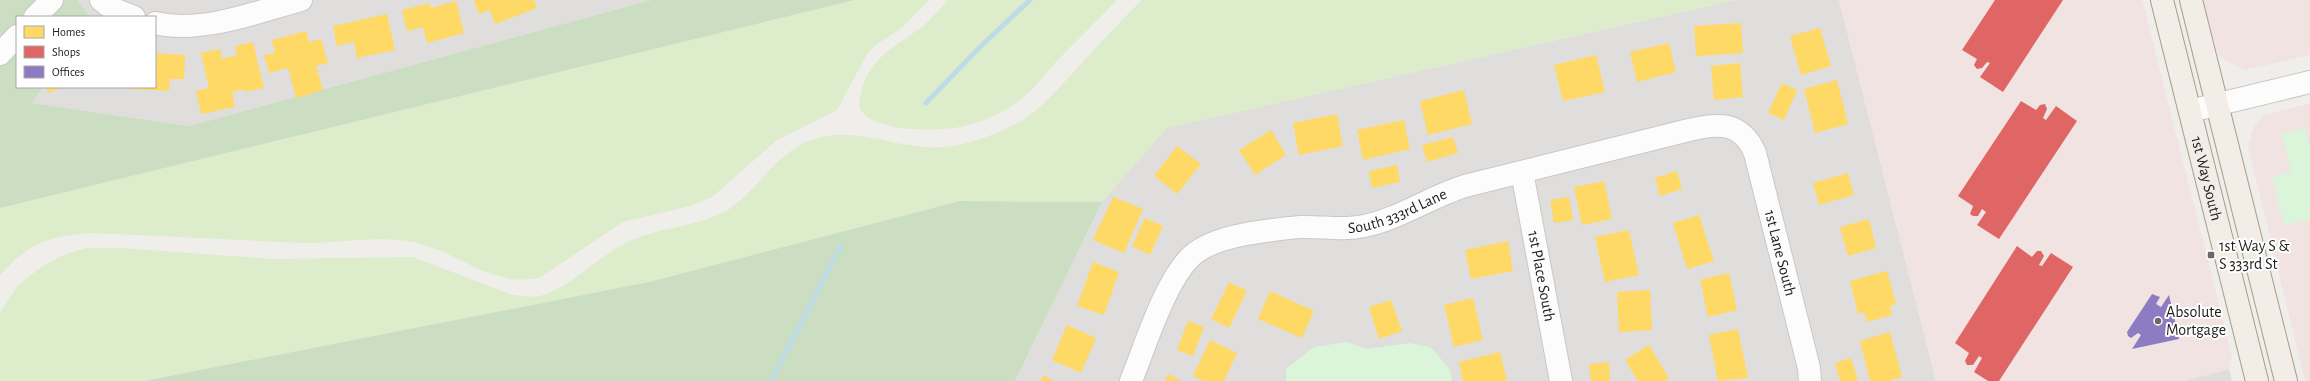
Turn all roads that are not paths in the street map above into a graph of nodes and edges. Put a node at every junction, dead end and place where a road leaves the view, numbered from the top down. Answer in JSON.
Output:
{"nodes":[{"id":1,"x":52,"y":0,"type":"edge"},
{"id":2,"x":101,"y":0,"type":"edge"},
{"id":3,"x":301,"y":0,"type":"edge"},
{"id":4,"x":2162,"y":0,"type":"edge"},
{"id":5,"x":2191,"y":0,"type":"edge"},
{"id":6,"x":37,"y":16,"type":"edge"},
{"id":7,"x":131,"y":16,"type":"edge"},
{"id":8,"x":156,"y":23,"type":"edge"},
{"id":9,"x":16,"y":37,"type":"edge"},
{"id":10,"x":0,"y":54,"type":"edge"},
{"id":11,"x":2310,"y":82,"type":"edge"},
{"id":12,"x":2218,"y":105,"type":"junction"},
{"id":13,"x":2190,"y":111,"type":"junction"},
{"id":14,"x":1739,"y":130,"type":"joint"},
{"id":15,"x":1522,"y":172,"type":"junction"},
{"id":16,"x":1131,"y":381,"type":"edge"},
{"id":17,"x":1561,"y":381,"type":"edge"},
{"id":18,"x":1810,"y":381,"type":"edge"},
{"id":19,"x":2257,"y":381,"type":"edge"},
{"id":20,"x":2286,"y":381,"type":"edge"}],
"edges":[{"from":1,"to":6,"type":"street"},
{"from":2,"to":7,"type":"street"},
{"from":3,"to":8,"type":"street"},
{"from":4,"to":13,"type":"main road","name":"1st Way South"},
{"from":5,"to":12,"type":"main road","name":"1st Way South"},
{"from":9,"to":10,"type":"street"},
{"from":11,"to":12,"type":"street"},
{"from":12,"to":13,"type":"street"},
{"from":12,"to":20,"type":"main road","name":"1st Way South"},
{"from":13,"to":19,"type":"main road","name":"1st Way South"},
{"from":14,"to":15,"type":"street","name":"South 333rd Lane"},
{"from":14,"to":18,"type":"street","name":"1st Lane South"},
{"from":15,"to":16,"type":"street","name":"South 333rd Lane"},
{"from":15,"to":17,"type":"street","name":"1st Place South"}]}
